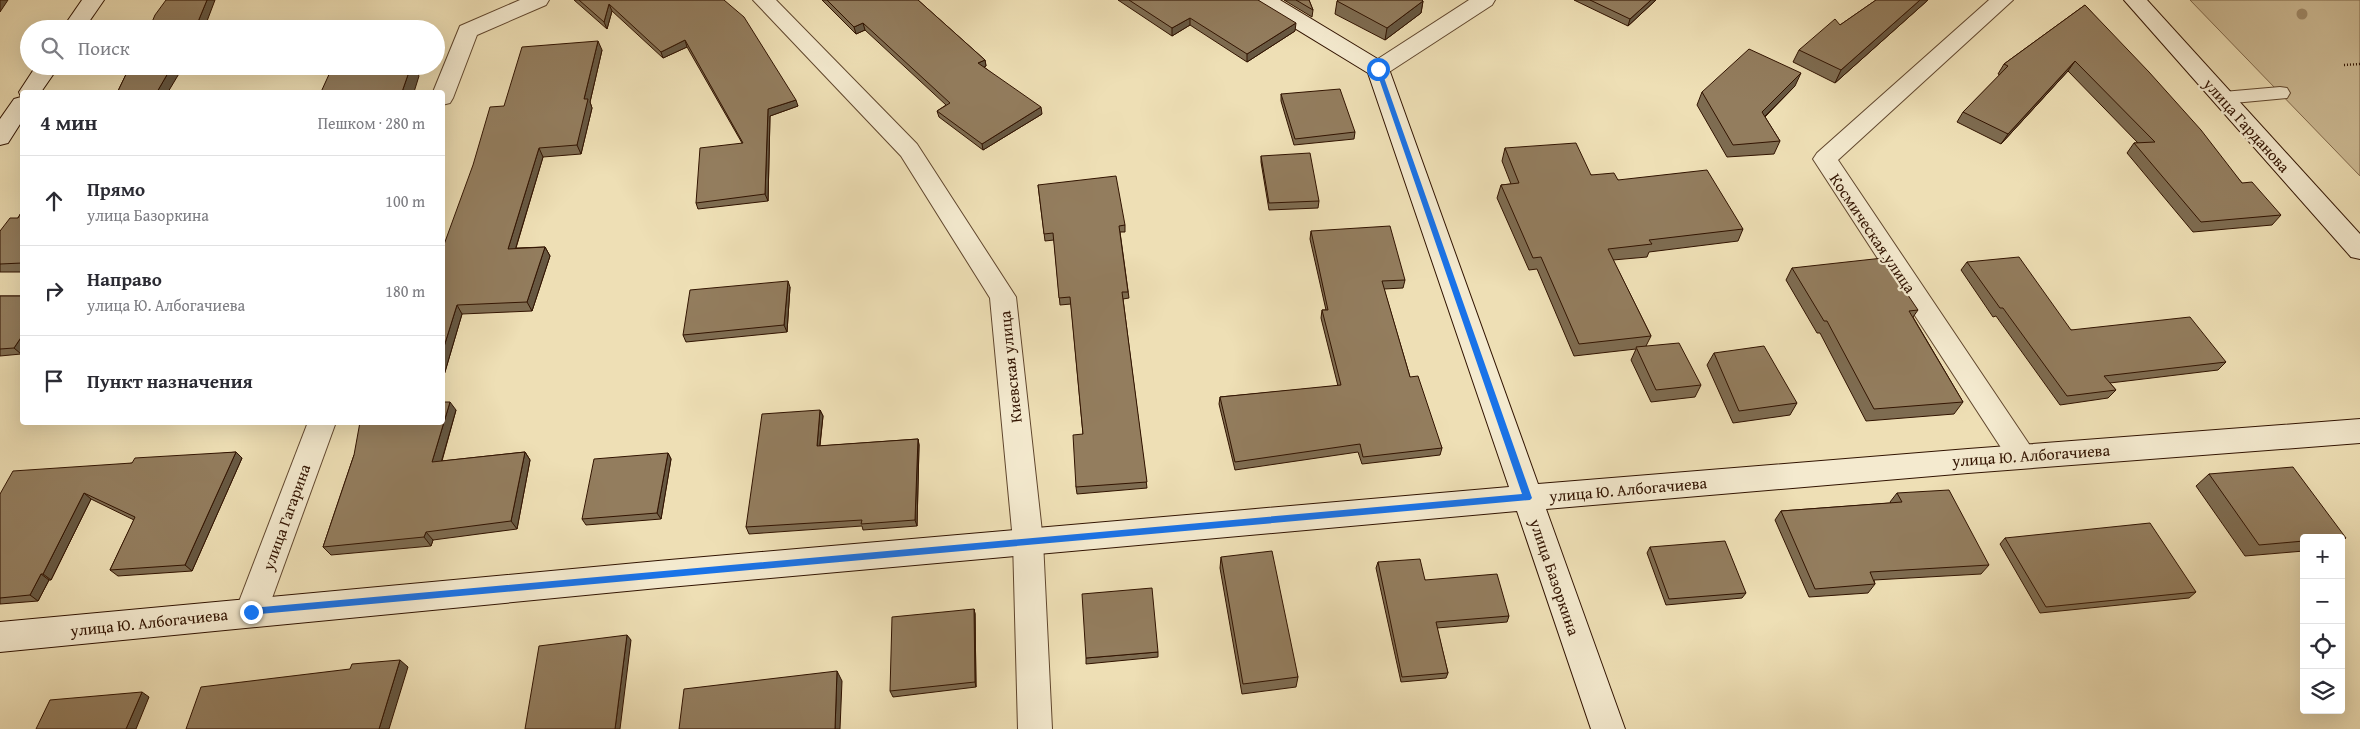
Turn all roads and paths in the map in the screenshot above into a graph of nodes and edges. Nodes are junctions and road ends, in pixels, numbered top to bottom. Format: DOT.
graph roads {
  1 [pos="93,0"];
  2 [pos="538,0"];
  3 [pos="764,0"];
  4 [pos="1264,0"];
  5 [pos="1484,0"];
  6 [pos="2002,0"];
  7 [pos="2135,0"];
  8 [pos="80,20"];
  9 [pos="2360,64"];
  10 [pos="2344,65"];
  11 [pos="1378,69"];
  12 [pos="42,75"];
  13 [pos="31,90"];
  14 [pos="445,90"];
  15 [pos="2280,94"];
  16 [pos="2223,98"];
  17 [pos="20,107"];
  18 [pos="0,137"];
  19 [pos="2360,250"];
  20 [pos="321,425"];
  21 [pos="2360,431"];
  22 [pos="2021,455"];
  23 [pos="1527,498"];
  24 [pos="1028,541"];
  25 [pos="251,612"];
  26 [pos="0,637"];
  27 [pos="1035,729"];
  28 [pos="1608,729"];
  1 -- 8 [label="street"];
  2 -- 14 [label="street"];
  3 -- 24 [label="street, Киевская улица"];
  4 -- 11 [label="street"];
  5 -- 11 [label="street"];
  6 -- 22 [label="street, Космическая улица"];
  7 -- 16 [label="street, улица Гарданова"];
  9 -- 10 [label="path"];
  11 -- 23 [label="street, улица Базоркина"];
  12 -- 13 [label="street"];
  15 -- 16 [label="lane"];
  16 -- 19 [label="street, улица Гарданова"];
  17 -- 18 [label="street"];
  20 -- 25 [label="street, улица Гагарина"];
  21 -- 22 [label="street, улица Ю. Албогачиева"];
  22 -- 23 [label="street, улица Ю. Албогачиева"];
  23 -- 24 [label="street, улица Ю. Албогачиева"];
  23 -- 28 [label="street, улица Базоркина"];
  24 -- 25 [label="street, улица Ю. Албогачиева"];
  24 -- 27 [label="street, Киевская улица"];
  25 -- 26 [label="street, улица Ю. Албогачиева"];
}
